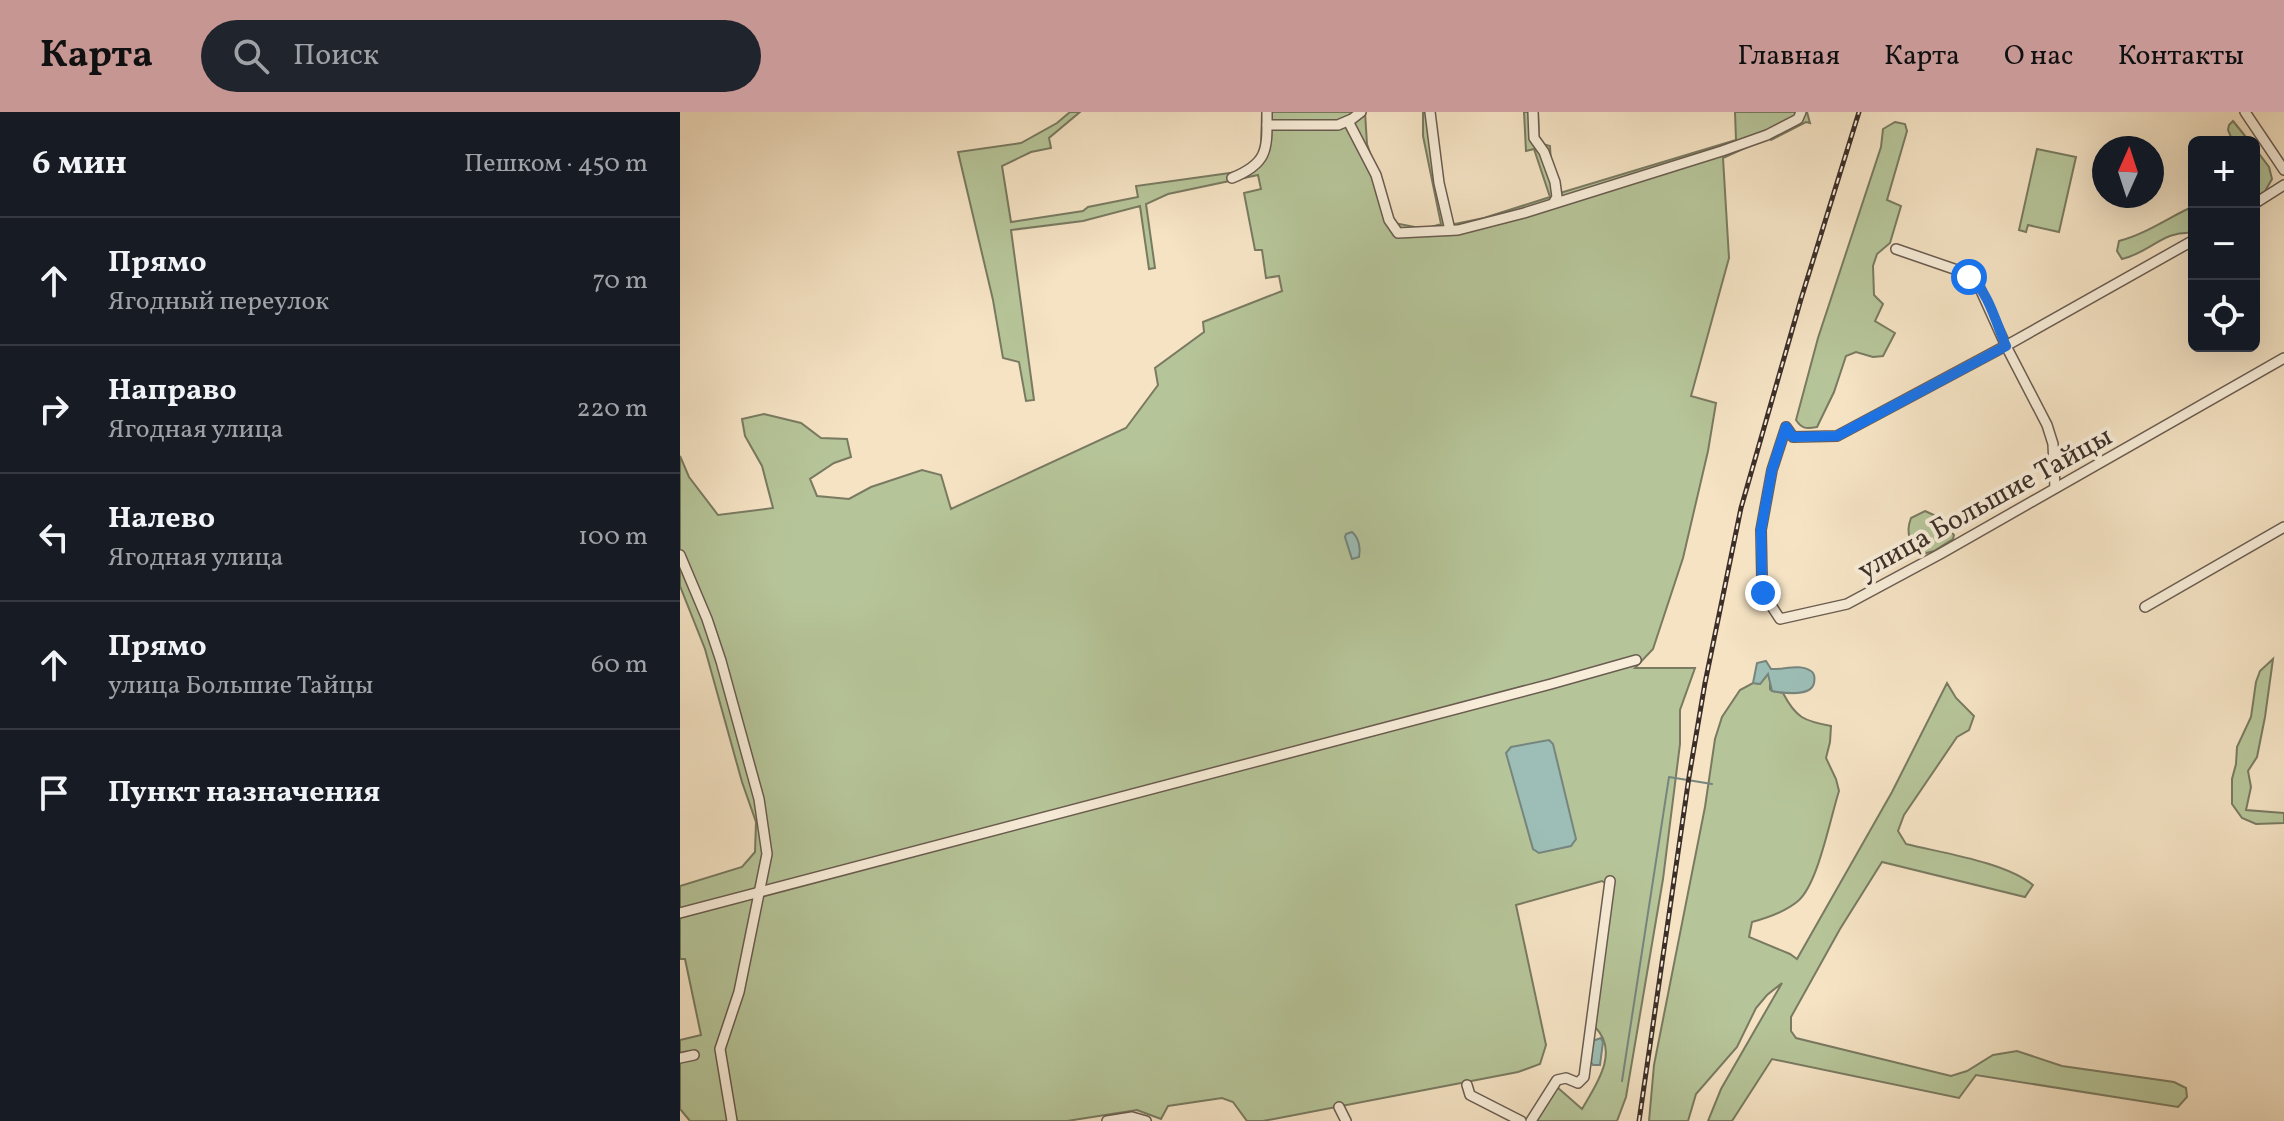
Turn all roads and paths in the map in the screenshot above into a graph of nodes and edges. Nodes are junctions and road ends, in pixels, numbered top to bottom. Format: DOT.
graph roads {
  1 [pos="1267,112"];
  2 [pos="1361,112"];
  3 [pos="1430,112"];
  4 [pos="1533,112"];
  5 [pos="1801,112"];
  6 [pos="2245,112"];
  7 [pos="1348,121"];
  8 [pos="1267,125"];
  9 [pos="2284,170"];
  10 [pos="1232,178"];
  11 [pos="2283,190"];
  12 [pos="2260,201"];
  13 [pos="1554,202"];
  14 [pos="1450,230"];
  15 [pos="2188,243"];
  16 [pos="1896,249"];
  17 [pos="2006,346"];
  18 [pos="2284,358"];
  19 [pos="2055,488"];
  20 [pos="2284,527"];
  21 [pos="680,555"];
  22 [pos="2145,607"];
  23 [pos="1636,660"];
  24 [pos="1610,881"];
  25 [pos="760,891"];
  26 [pos="680,913"];
  27 [pos="694,1055"];
  28 [pos="680,1058"];
  29 [pos="1467,1085"];
  30 [pos="1339,1107"];
  31 [pos="1144,1120"];
  32 [pos="732,1121"];
  33 [pos="1107,1121"];
  34 [pos="1346,1121"];
  35 [pos="1521,1121"];
  36 [pos="1531,1121"];
  1 -- 8 [label="street"];
  2 -- 7 [label="street"];
  3 -- 14 [label="street"];
  4 -- 13 [label="street"];
  5 -- 13 [label="street"];
  6 -- 9 [label="street"];
  7 -- 8 [label="street"];
  7 -- 14 [label="street"];
  8 -- 10 [label="street"];
  11 -- 12 [label="street"];
  13 -- 14 [label="street"];
  15 -- 17 [label="street"];
  16 -- 17 [label="street"];
  17 -- 19 [label="street"];
  17 -- 19 [label="street, улица Большие Тайцы"];
  18 -- 19 [label="street, улица Большие Тайцы"];
  20 -- 22 [label="street"];
  21 -- 25 [label="street"];
  23 -- 25 [label="street"];
  24 -- 36 [label="street"];
  25 -- 26 [label="street"];
  25 -- 32 [label="street"];
  27 -- 28 [label="street"];
  29 -- 35 [label="street"];
  30 -- 34 [label="street"];
  31 -- 33 [label="street"];
}
